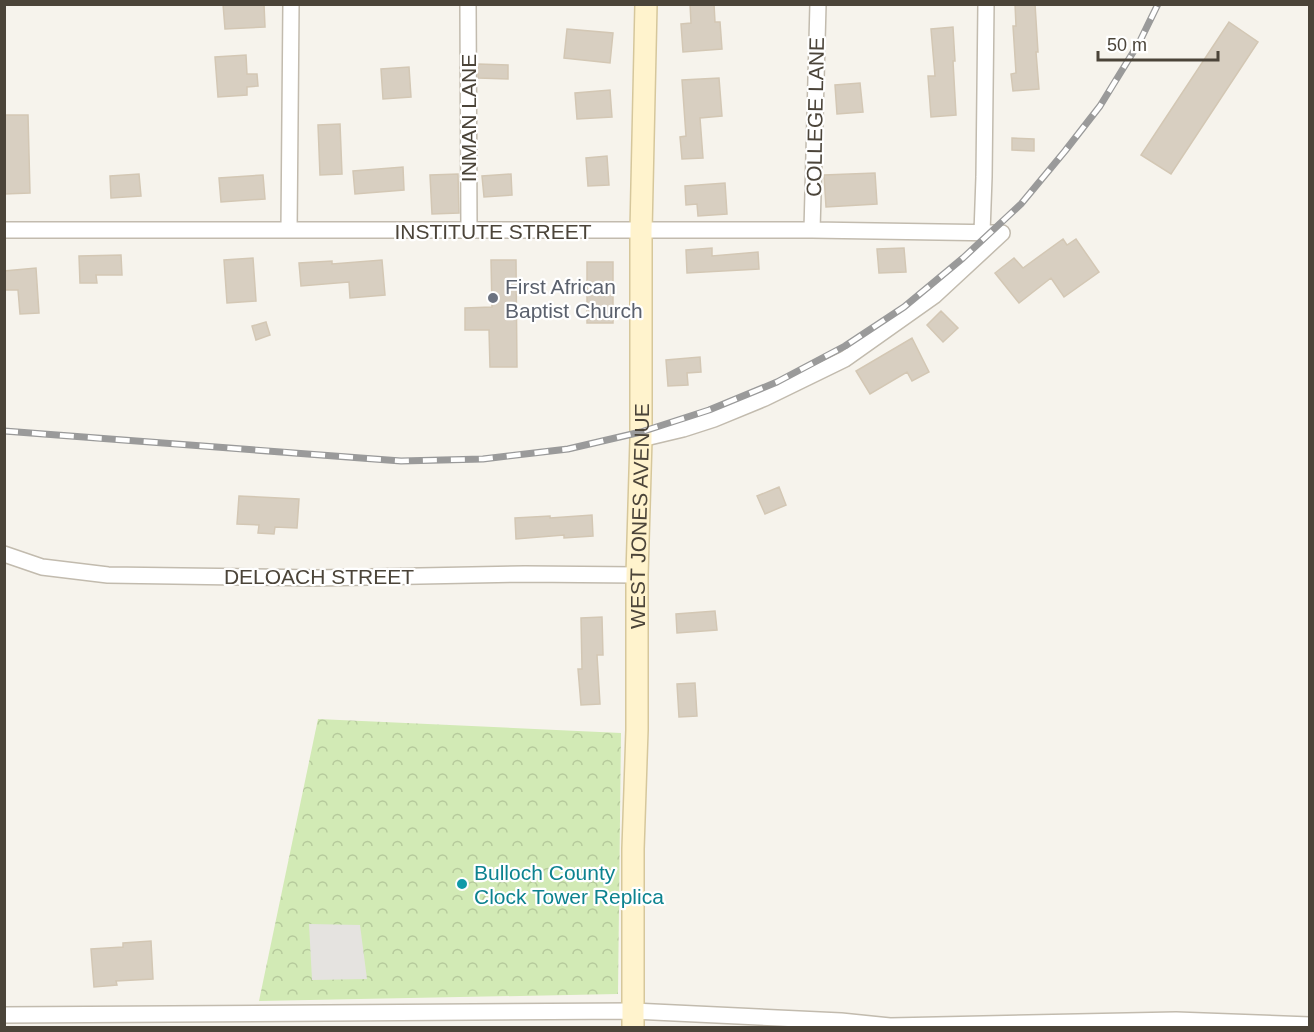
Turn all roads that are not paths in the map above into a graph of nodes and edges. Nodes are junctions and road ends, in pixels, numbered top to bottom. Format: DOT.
graph roads {
  1 [pos="291,4"];
  2 [pos="468,4"];
  3 [pos="646,4"];
  4 [pos="818,4"];
  5 [pos="986,4"];
  6 [pos="4,230"];
  7 [pos="289,230"];
  8 [pos="812,230"];
  9 [pos="469,231"];
  10 [pos="642,231"];
  11 [pos="982,233"];
  12 [pos="641,439"];
  13 [pos="4,554"];
  14 [pos="637,575"];
  15 [pos="4,1015"];
  16 [pos="633,1019"];
  17 [pos="1310,1025"];
  18 [pos="890,1027"];
  1 -- 7 [label="street"];
  2 -- 9 [label="street, INMAN LANE"];
  3 -- 10 [label="street, WEST JONES AVENUE"];
  4 -- 8 [label="street, COLLEGE LANE"];
  5 -- 11 [label="street"];
  6 -- 7 [label="street, INSTITUTE STREET"];
  7 -- 9 [label="street, INSTITUTE STREET"];
  8 -- 10 [label="street, INSTITUTE STREET"];
  8 -- 11 [label="street, INSTITUTE STREET"];
  9 -- 10 [label="street, INSTITUTE STREET"];
  10 -- 12 [label="street, WEST JONES AVENUE"];
  11 -- 12 [label="street, INSTITUTE STREET"];
  12 -- 14 [label="street, WEST JONES AVENUE"];
  13 -- 14 [label="street, DELOACH STREET"];
  14 -- 16 [label="street, WEST JONES AVENUE"];
  15 -- 16 [label="street"];
  16 -- 18 [label="street"];
  17 -- 18 [label="street"];
}
